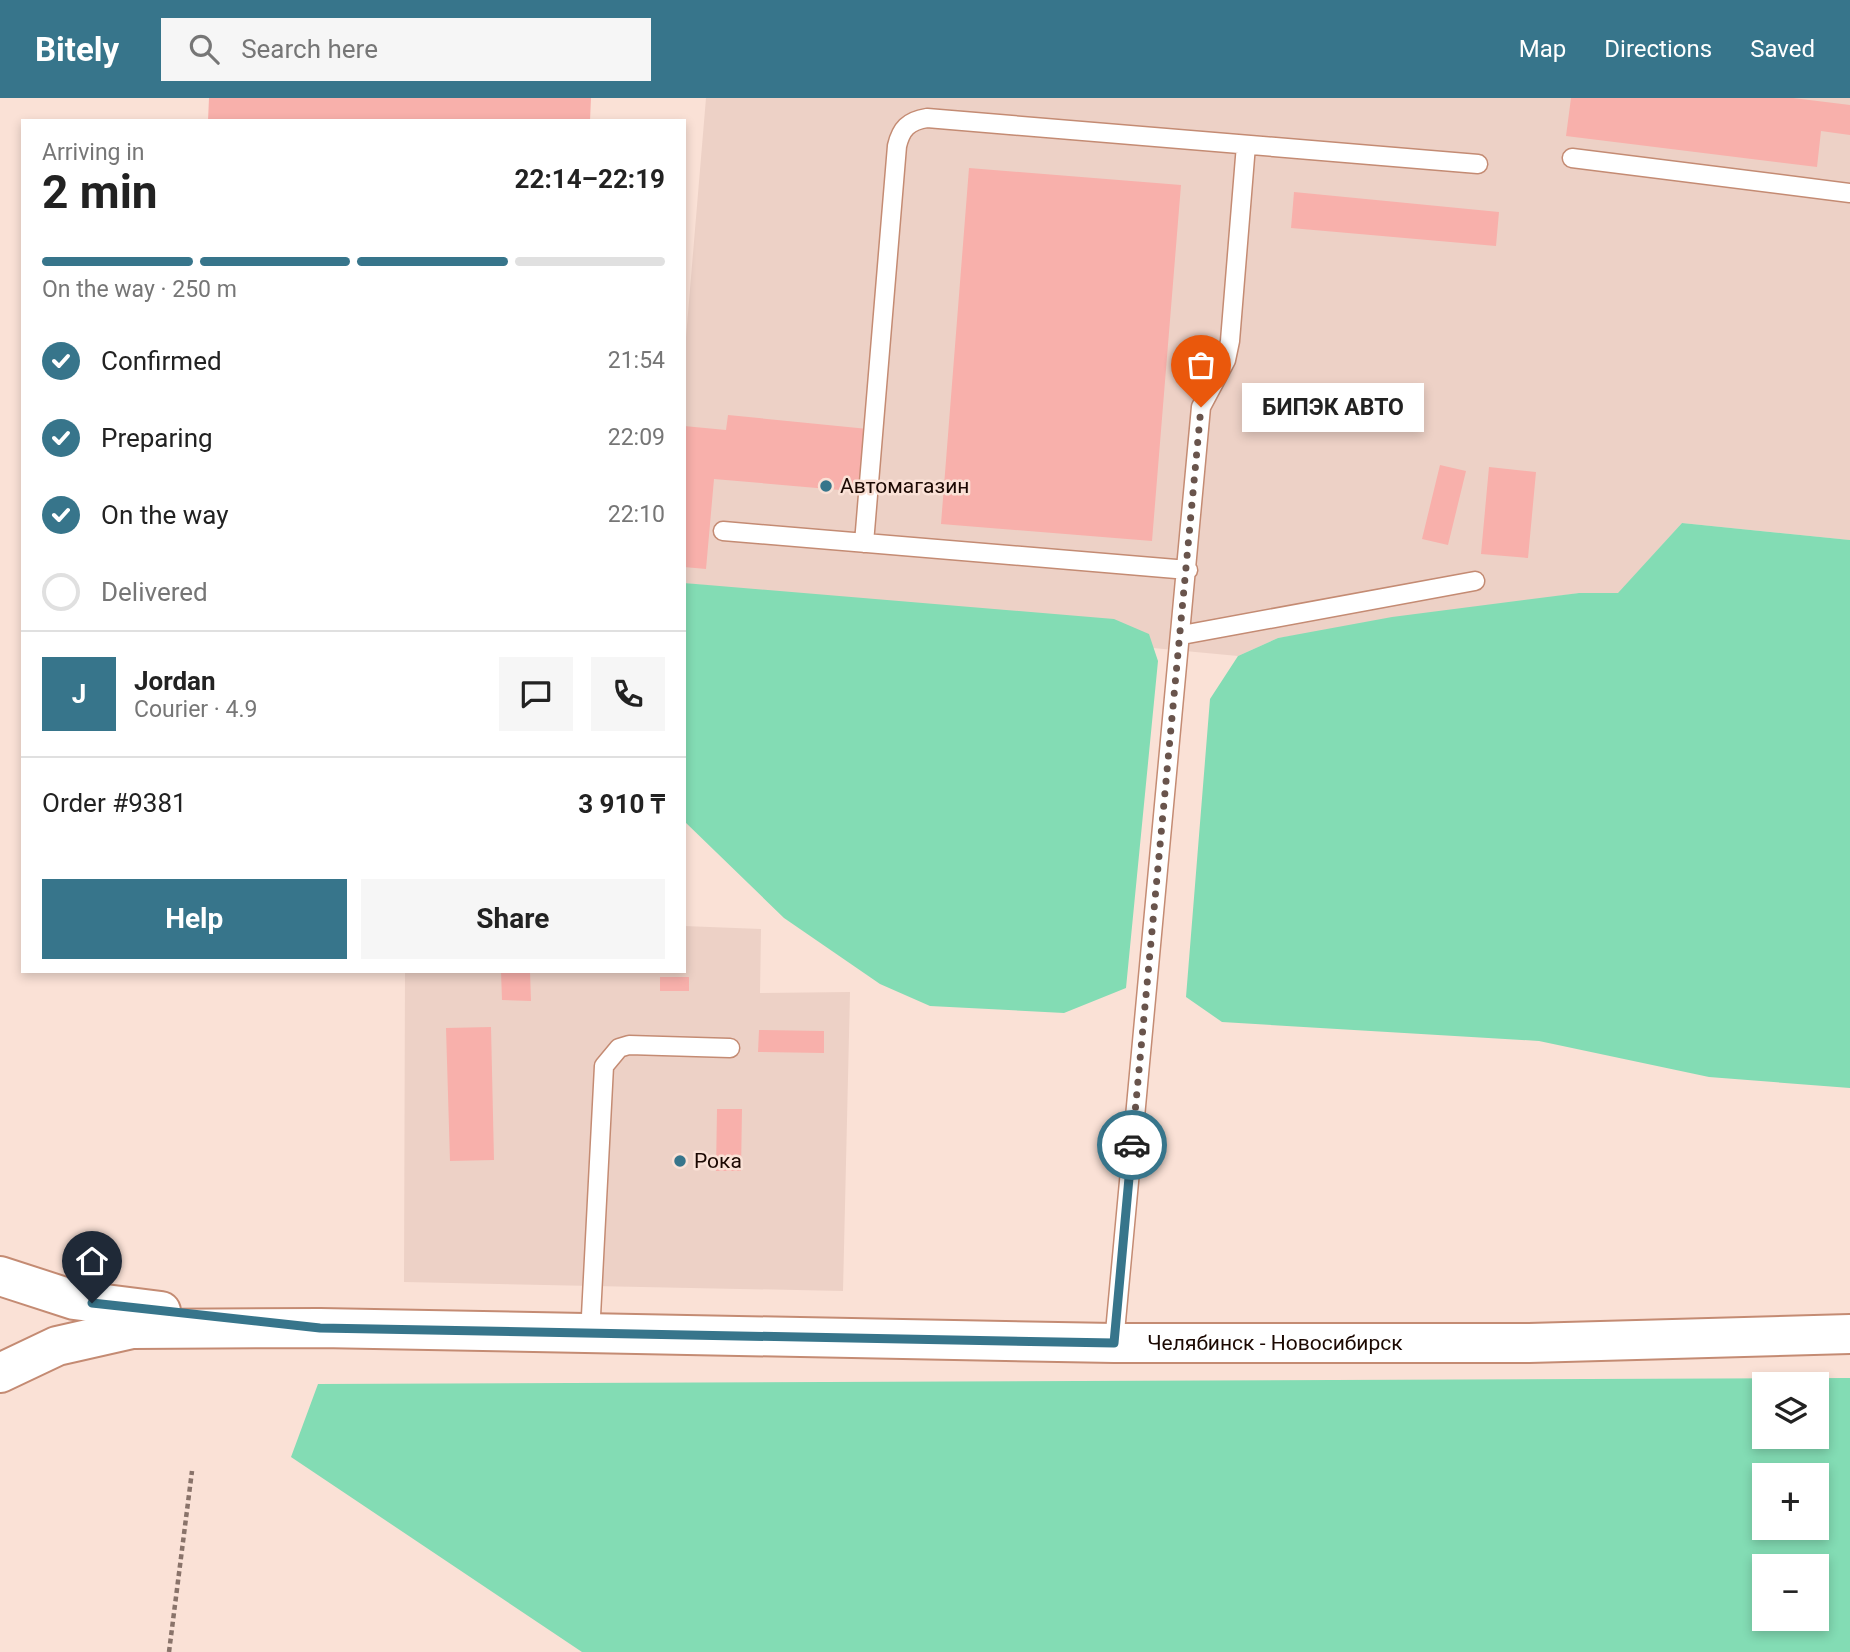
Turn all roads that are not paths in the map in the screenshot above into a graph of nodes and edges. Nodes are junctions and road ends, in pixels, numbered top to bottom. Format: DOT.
graph roads {
  1 [pos="1246,145"];
  2 [pos="1572,159"];
  3 [pos="1478,164"];
  4 [pos="1850,193"];
  5 [pos="723,531"];
  6 [pos="864,543"];
  7 [pos="1188,570"];
  8 [pos="1475,581"];
  9 [pos="1182,635"];
  10 [pos="730,1048"];
  11 [pos="0,1276"];
  12 [pos="320,1328"];
  13 [pos="590,1335"];
  14 [pos="1850,1335"];
  15 [pos="1114,1343"];
  16 [pos="0,1373"];
  1 -- 3 [label="lane"];
  1 -- 6 [label="lane"];
  1 -- 7 [label="lane"];
  2 -- 4 [label="lane"];
  5 -- 6 [label="lane"];
  6 -- 7 [label="lane"];
  7 -- 9 [label="lane"];
  8 -- 9 [label="lane"];
  9 -- 15 [label="lane"];
  10 -- 13 [label="lane"];
  11 -- 12 [label="highway, Челябинск - Новосибирск"];
  12 -- 13 [label="highway, Челябинск - Новосибирск"];
  12 -- 16 [label="highway, Челябинск - Новосибирск"];
  13 -- 15 [label="highway, Челябинск - Новосибирск"];
  14 -- 15 [label="highway, Челябинск - Новосибирск"];
}
